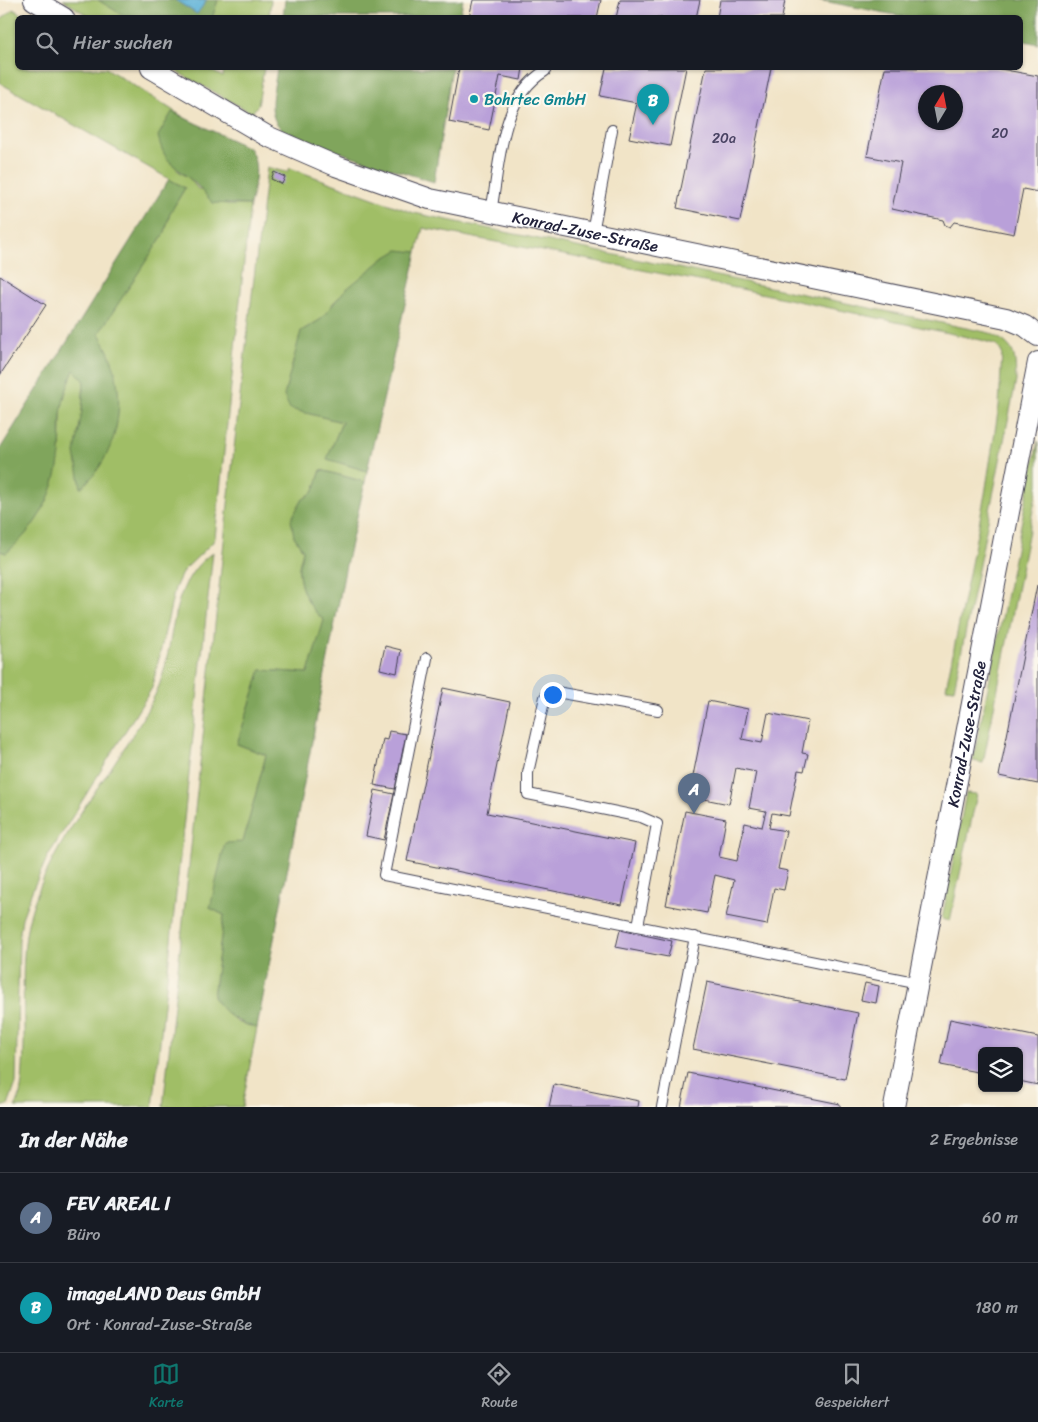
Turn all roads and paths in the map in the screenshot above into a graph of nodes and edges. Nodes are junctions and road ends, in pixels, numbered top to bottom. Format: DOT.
graph roads {
  1 [pos="34,0"];
  2 [pos="59,15"];
  3 [pos="154,70"];
  4 [pos="545,71"];
  5 [pos="612,130"];
  6 [pos="491,212"];
  7 [pos="593,233"];
  8 [pos="1038,336"];
  9 [pos="1038,362"];
  10 [pos="427,658"];
  11 [pos="658,710"];
  12 [pos="638,926"];
  13 [pos="695,937"];
  14 [pos="919,983"];
  15 [pos="662,1107"];
  16 [pos="894,1107"];
  1 -- 2 [label="street"];
  3 -- 6 [label="street, Konrad-Zuse-Straße"];
  4 -- 6 [label="lane"];
  5 -- 7 [label="lane"];
  6 -- 7 [label="street, Konrad-Zuse-Straße"];
  7 -- 8 [label="street, Konrad-Zuse-Straße"];
  9 -- 14 [label="street, Konrad-Zuse-Straße"];
  10 -- 12 [label="lane"];
  11 -- 12 [label="lane"];
  12 -- 13 [label="lane"];
  13 -- 14 [label="lane"];
  13 -- 15 [label="lane"];
  14 -- 16 [label="street, Konrad-Zuse-Straße"];
}
